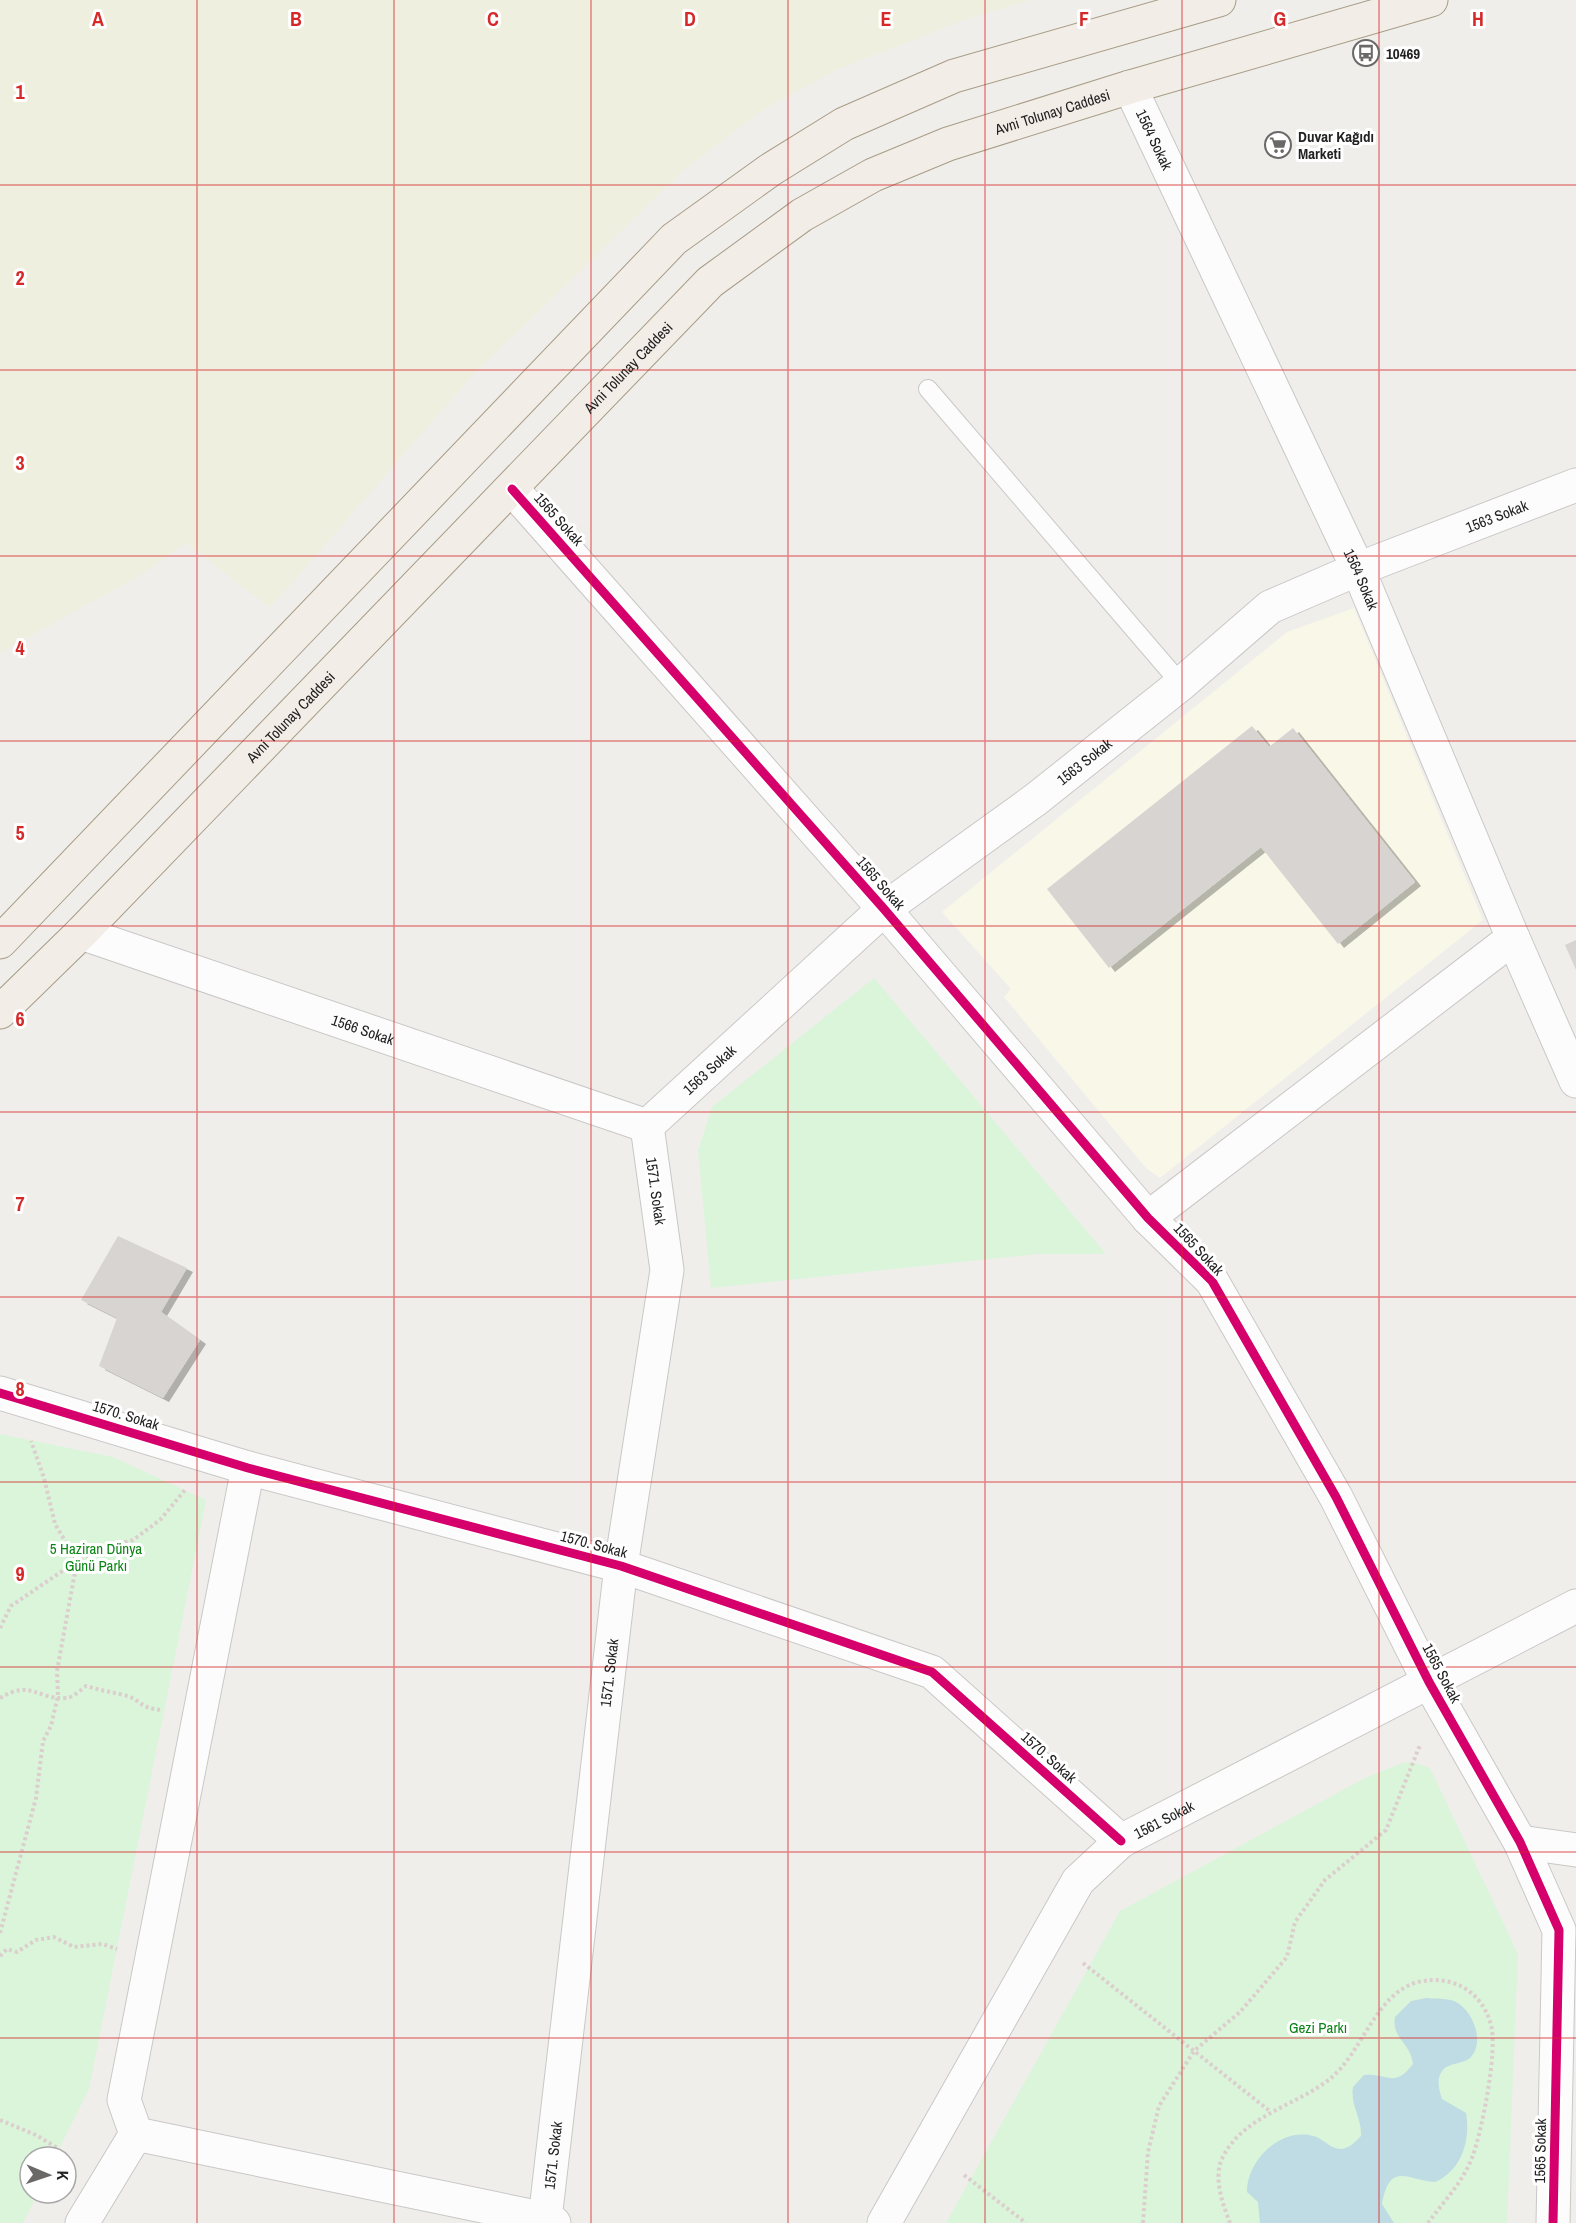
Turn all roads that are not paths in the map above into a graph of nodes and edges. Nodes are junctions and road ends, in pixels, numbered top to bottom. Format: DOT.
graph roads {
  1 [pos="1220,0"];
  2 [pos="1431,0"];
  3 [pos="1130,87"];
  4 [pos="928,388"];
  5 [pos="1576,485"];
  6 [pos="512,489"];
  7 [pos="1358,569"];
  8 [pos="1180,684"];
  9 [pos="884,909"];
  10 [pos="81,933"];
  11 [pos="1513,938"];
  12 [pos="0,942"];
  13 [pos="0,1012"];
  14 [pos="1576,1081"];
  15 [pos="647,1126"];
  16 [pos="1148,1218"];
  17 [pos="0,1392"];
  18 [pos="249,1468"];
  19 [pos="621,1566"];
  20 [pos="1576,1606"];
  21 [pos="1429,1683"];
  22 [pos="1121,1841"];
  23 [pos="1521,1842"];
  24 [pos="1576,1850"];
  25 [pos="136,2134"];
  26 [pos="549,2221"];
  27 [pos="82,2223"];
  28 [pos="884,2223"];
  29 [pos="1553,2223"];
  1 -- 12 [label="main road"];
  2 -- 3 [label="main road, Avni Tolunay Caddesi"];
  3 -- 6 [label="main road, Avni Tolunay Caddesi"];
  3 -- 7 [label="street, 1564 Sokak"];
  4 -- 8 [label="lane"];
  5 -- 7 [label="street, 1563 Sokak"];
  6 -- 9 [label="street, 1565 Sokak"];
  6 -- 10 [label="main road, Avni Tolunay Caddesi"];
  7 -- 8 [label="street, 1563 Sokak"];
  7 -- 11 [label="street, 1564 Sokak"];
  8 -- 9 [label="street, 1563 Sokak"];
  9 -- 15 [label="street, 1563 Sokak"];
  9 -- 16 [label="street, 1565 Sokak"];
  10 -- 13 [label="main road, Avni Tolunay Caddesi"];
  10 -- 15 [label="street, 1566 Sokak"];
  11 -- 14 [label="street, 1564 Sokak"];
  11 -- 16 [label="street"];
  15 -- 19 [label="street, 1571. Sokak"];
  16 -- 21 [label="street, 1565 Sokak"];
  17 -- 18 [label="street, 1570. Sokak"];
  18 -- 19 [label="street, 1570. Sokak"];
  18 -- 25 [label="street"];
  19 -- 22 [label="street, 1570. Sokak"];
  19 -- 26 [label="street, 1571. Sokak"];
  20 -- 21 [label="street, 1561 Sokak"];
  21 -- 22 [label="street, 1561 Sokak"];
  21 -- 23 [label="street, 1565 Sokak"];
  22 -- 28 [label="street, 1561 Sokak"];
  23 -- 24 [label="street"];
  23 -- 29 [label="street, 1565 Sokak"];
  25 -- 26 [label="street"];
  25 -- 27 [label="street"];
}
